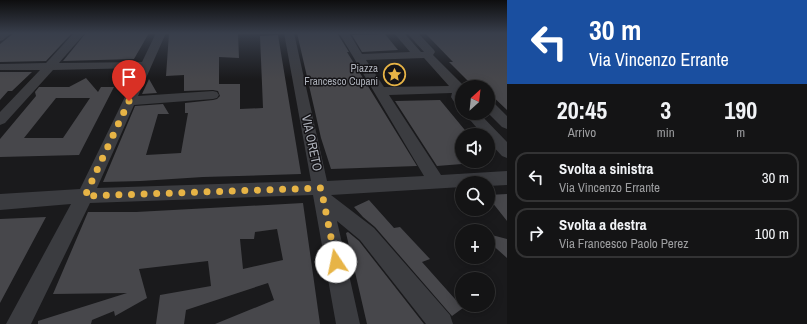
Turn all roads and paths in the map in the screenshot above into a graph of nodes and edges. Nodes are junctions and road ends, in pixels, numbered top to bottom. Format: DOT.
graph roads {
  1 [pos="67,48"];
  2 [pos="154,48"];
  3 [pos="293,48"];
  4 [pos="353,48"];
  5 [pos="415,48"];
  6 [pos="426,48"];
  7 [pos="423,56"];
  8 [pos="359,57"];
  9 [pos="146,65"];
  10 [pos="51,66"];
  11 [pos="0,67"];
  12 [pos="455,85"];
  13 [pos="455,90"];
  14 [pos="380,92"];
  15 [pos="213,95"];
  16 [pos="129,101"];
  17 [pos="495,112"];
  18 [pos="0,120"];
  19 [pos="477,120"];
  20 [pos="507,124"];
  21 [pos="507,152"];
  22 [pos="506,178"];
  23 [pos="437,182"];
  24 [pos="323,194"];
  25 [pos="85,196"];
  26 [pos="0,202"];
  27 [pos="18,324"];
  28 [pos="348,324"];
  29 [pos="441,324"];
  1 -- 10 [label="street"];
  2 -- 9 [label="street"];
  3 -- 24 [label="street, VIA ORETO"];
  4 -- 8 [label="street"];
  5 -- 7 [label="street"];
  6 -- 7 [label="street"];
  7 -- 8 [label="street"];
  7 -- 12 [label="street"];
  8 -- 14 [label="street"];
  9 -- 10 [label="street"];
  9 -- 16 [label="street"];
  10 -- 11 [label="street"];
  10 -- 18 [label="street"];
  13 -- 14 [label="street"];
  14 -- 23 [label="street"];
  15 -- 16 [label="street"];
  16 -- 25 [label="street"];
  17 -- 20 [label="street"];
  19 -- 21 [label="street"];
  22 -- 23 [label="street"];
  23 -- 24 [label="street"];
  24 -- 25 [label="street"];
  24 -- 28 [label="street, VIA ORETO"];
  24 -- 29 [label="street"];
  25 -- 26 [label="street"];
  25 -- 27 [label="street"];
}
